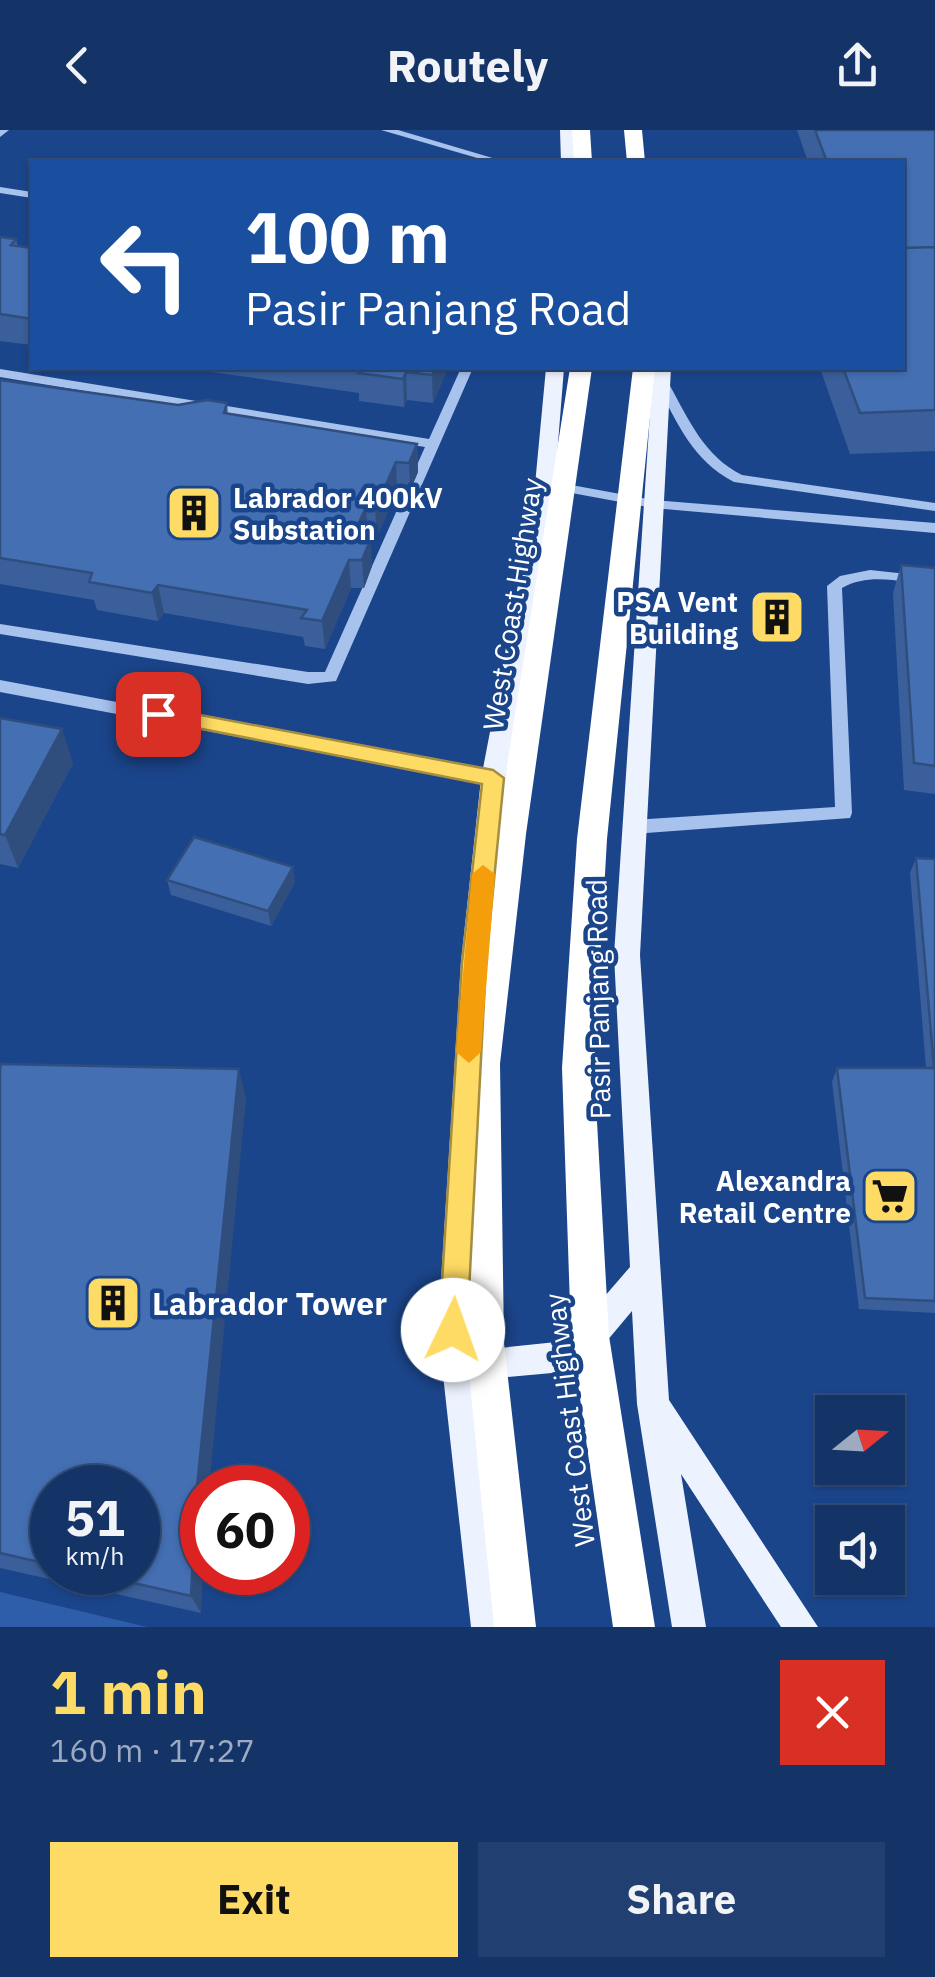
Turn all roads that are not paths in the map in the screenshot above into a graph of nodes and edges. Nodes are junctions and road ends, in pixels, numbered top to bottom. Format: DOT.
graph roads {
  1 [pos="386,130"];
  2 [pos="568,130"];
  3 [pos="581,130"];
  4 [pos="636,130"];
  5 [pos="494,160"];
  6 [pos="569,160"];
  7 [pos="583,160"];
  8 [pos="640,160"];
  9 [pos="0,190"];
  10 [pos="30,195"];
  11 [pos="466,370"];
  12 [pos="555,370"];
  13 [pos="581,370"];
  14 [pos="0,372"];
  15 [pos="656,373"];
  16 [pos="434,444"];
  17 [pos="544,484"];
  18 [pos="653,504"];
  19 [pos="935,507"];
  20 [pos="935,528"];
  21 [pos="935,582"];
  22 [pos="0,629"];
  23 [pos="0,686"];
  24 [pos="493,778"];
  25 [pos="633,827"];
  26 [pos="642,1276"];
  27 [pos="459,1366"];
  28 [pos="653,1404"];
  29 [pos="488,1627"];
  30 [pos="514,1627"];
  31 [pos="634,1627"];
  32 [pos="689,1627"];
  33 [pos="802,1627"];
  1 -- 5 [label="lane"];
  2 -- 6 [label="main road"];
  3 -- 7 [label="highway"];
  4 -- 8 [label="highway"];
  9 -- 10 [label="lane"];
  11 -- 16 [label="lane"];
  12 -- 17 [label="main road"];
  13 -- 30 [label="highway, West Coast Highway"];
  14 -- 16 [label="lane"];
  15 -- 18 [label="main road, Pasir Panjang Road"];
  15 -- 19 [label="lane"];
  15 -- 31 [label="highway, West Coast Highway"];
  16 -- 22 [label="lane"];
  17 -- 18 [label="lane"];
  17 -- 24 [label="main road"];
  18 -- 20 [label="lane"];
  18 -- 25 [label="main road, Pasir Panjang Road"];
  21 -- 25 [label="lane"];
  23 -- 24 [label="lane"];
  24 -- 27 [label="main road"];
  25 -- 26 [label="main road, Pasir Panjang Road"];
  26 -- 27 [label="main road"];
  26 -- 28 [label="main road, Pasir Panjang Road"];
  27 -- 29 [label="main road"];
  28 -- 32 [label="main road, Pasir Panjang Road"];
  28 -- 33 [label="main road"];
}
